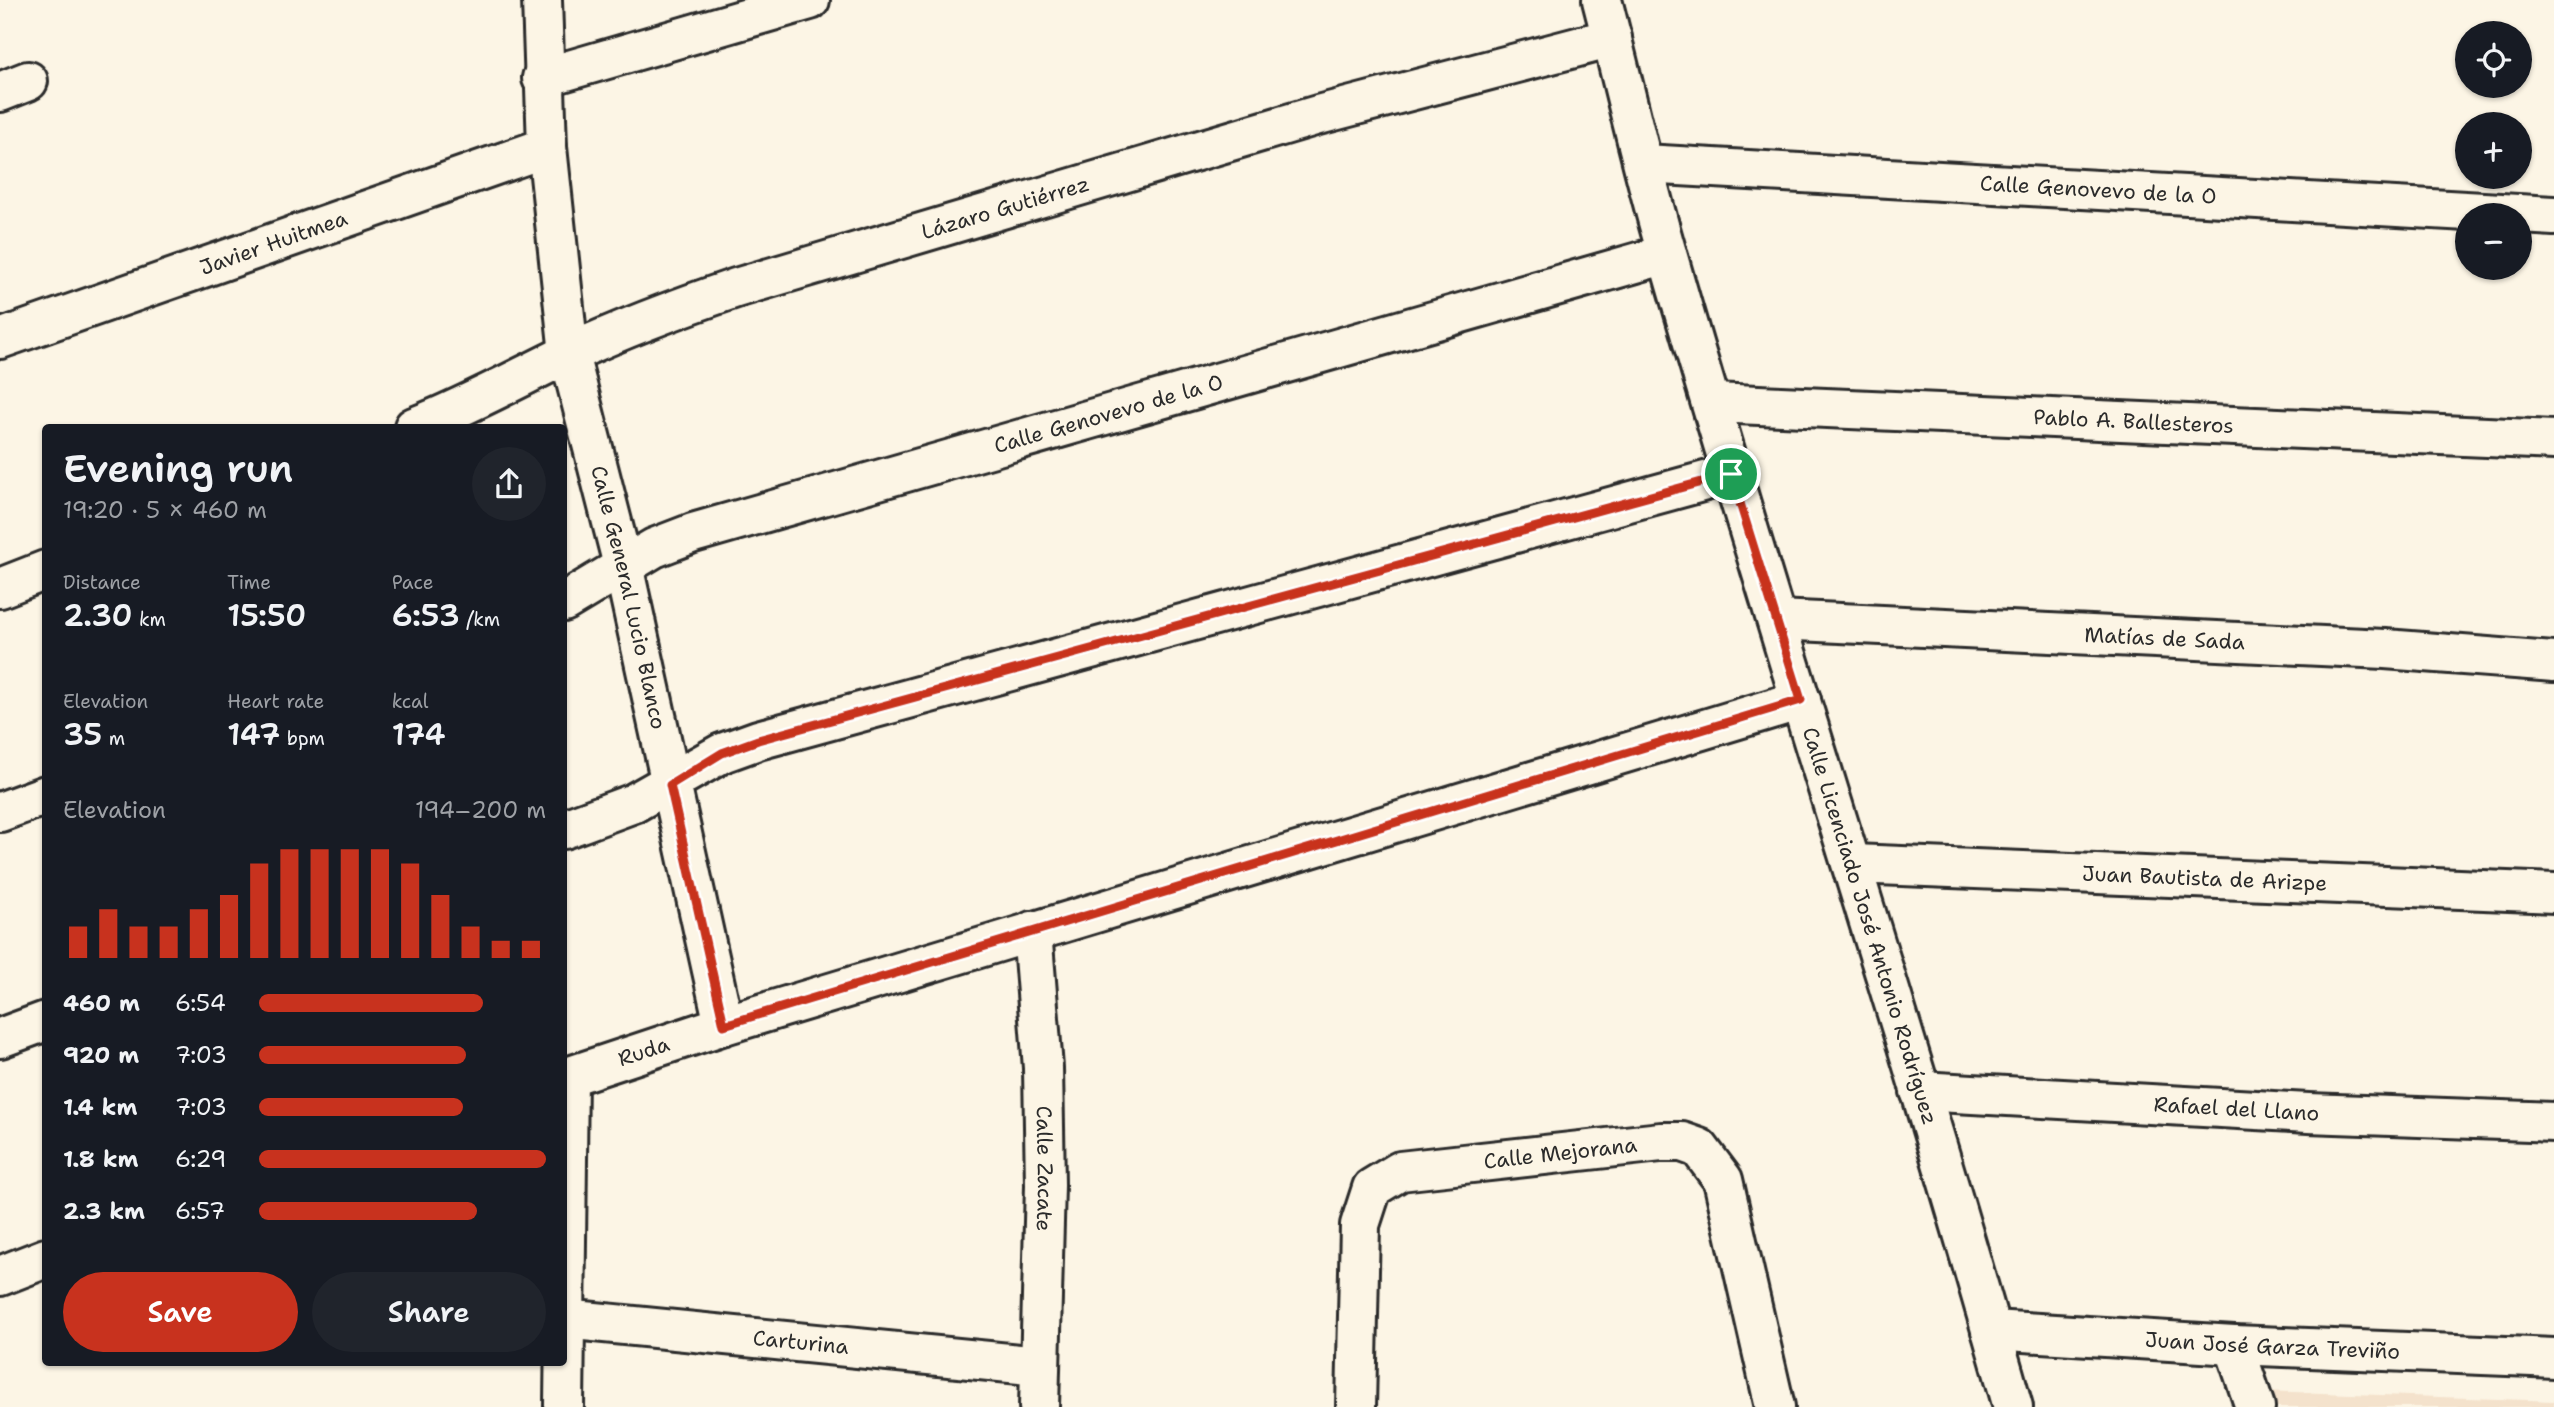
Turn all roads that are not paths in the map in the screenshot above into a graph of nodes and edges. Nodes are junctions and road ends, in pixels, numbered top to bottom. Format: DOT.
graph roads {
  1 [pos="542,0"];
  2 [pos="810,0"];
  3 [pos="1602,0"];
  4 [pos="1612,38"];
  5 [pos="542,78"];
  6 [pos="547,147"];
  7 [pos="1644,164"];
  8 [pos="2554,216"];
  9 [pos="1667,254"];
  10 [pos="0,339"];
  11 [pos="569,354"];
  12 [pos="1712,403"];
  13 [pos="421,424"];
  14 [pos="2554,440"];
  15 [pos="1731,474"];
  16 [pos="623,565"];
  17 [pos="42,571"];
  18 [pos="0,587"];
  19 [pos="567,600"];
  20 [pos="1777,620"];
  21 [pos="2554,662"];
  22 [pos="1801,700"];
  23 [pos="670,785"];
  24 [pos="42,796"];
  25 [pos="0,812"];
  26 [pos="567,828"];
  27 [pos="1853,864"];
  28 [pos="2554,892"];
  29 [pos="1032,932"];
  30 [pos="42,1022"];
  31 [pos="724,1025"];
  32 [pos="0,1038"];
  33 [pos="567,1077"];
  34 [pos="1920,1091"];
  35 [pos="2554,1122"];
  36 [pos="567,1319"];
  37 [pos="1991,1330"];
  38 [pos="2234,1345"];
  39 [pos="2554,1358"];
  40 [pos="564,1366"];
  41 [pos="1039,1366"];
  42 [pos="564,1407"];
  43 [pos="1039,1407"];
  44 [pos="1356,1407"];
  45 [pos="1775,1407"];
  46 [pos="2013,1407"];
  47 [pos="2255,1407"];
  1 -- 5 [label="street, Calle General Lucio Blanco"];
  2 -- 5 [label="street"];
  3 -- 4 [label="street, Calle Licenciado José Antonio Rodríguez"];
  4 -- 7 [label="street, Calle Licenciado José Antonio Rodríguez"];
  4 -- 11 [label="street, Lázaro Gutiérrez"];
  5 -- 6 [label="street, Calle General Lucio Blanco"];
  6 -- 10 [label="street, Javier Huitmea"];
  6 -- 11 [label="street, Calle General Lucio Blanco"];
  7 -- 8 [label="street, Calle Genovevo de la O"];
  7 -- 9 [label="street, Calle Licenciado José Antonio Rodríguez"];
  9 -- 12 [label="street, Calle Licenciado José Antonio Rodríguez"];
  9 -- 16 [label="street, Calle Genovevo de la O"];
  11 -- 13 [label="street, Lázaro Gutiérrez"];
  11 -- 16 [label="street, Calle General Lucio Blanco"];
  12 -- 14 [label="street, Pablo A. Ballesteros"];
  12 -- 15 [label="street, Calle Licenciado José Antonio Rodríguez"];
  15 -- 20 [label="street, Calle Licenciado José Antonio Rodríguez"];
  15 -- 23 [label="street"];
  16 -- 19 [label="street, Calle Genovevo de la O"];
  16 -- 23 [label="street, Calle General Lucio Blanco"];
  17 -- 18 [label="street"];
  20 -- 21 [label="street, Matías de Sada"];
  20 -- 22 [label="street, Calle Licenciado José Antonio Rodríguez"];
  22 -- 27 [label="street, Calle Licenciado José Antonio Rodríguez"];
  22 -- 29 [label="street, Ruda"];
  23 -- 26 [label="street"];
  23 -- 31 [label="street, Calle General Lucio Blanco"];
  24 -- 25 [label="street"];
  27 -- 28 [label="street, Juan Bautista de Arizpe"];
  27 -- 34 [label="street, Calle Licenciado José Antonio Rodríguez"];
  29 -- 31 [label="street, Ruda"];
  29 -- 41 [label="street, Calle Zacate"];
  30 -- 32 [label="street"];
  31 -- 33 [label="street, Ruda"];
  34 -- 35 [label="street, Rafael del Llano"];
  34 -- 37 [label="street, Calle Licenciado José Antonio Rodríguez"];
  36 -- 41 [label="street, Carturina"];
  37 -- 38 [label="street, Juan José Garza Treviño"];
  37 -- 46 [label="street, Calle Licenciado José Antonio Rodríguez"];
  38 -- 39 [label="street, Juan José Garza Treviño"];
  38 -- 47 [label="street"];
  40 -- 42 [label="street"];
  41 -- 43 [label="street, Calle Zacate"];
  44 -- 45 [label="street, Calle Mejorana"];
}
